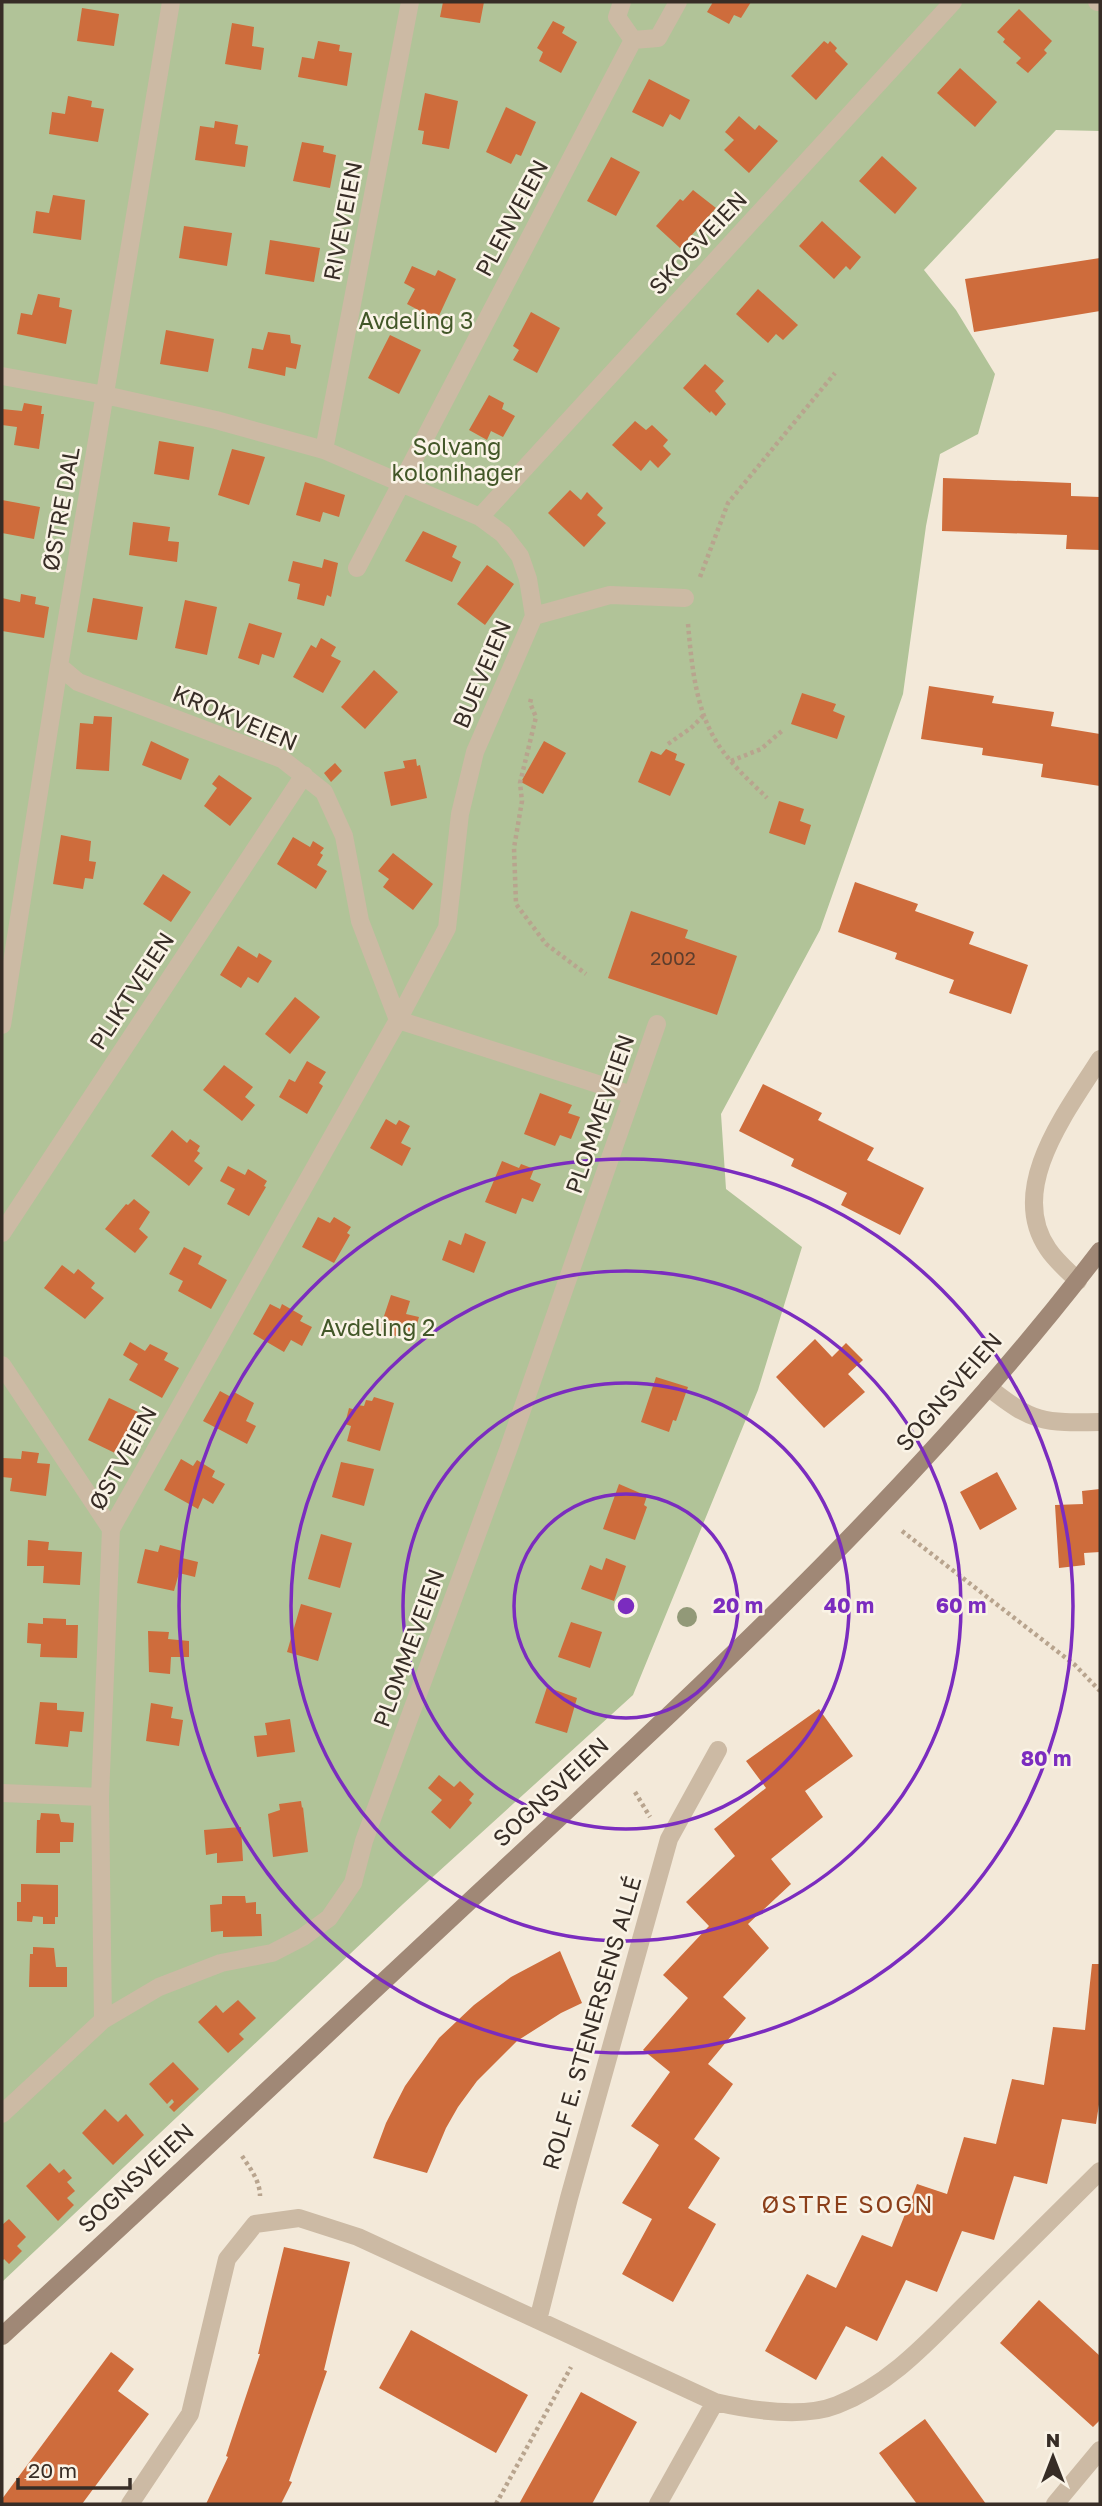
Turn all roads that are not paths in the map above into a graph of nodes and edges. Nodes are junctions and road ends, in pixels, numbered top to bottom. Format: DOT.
graph roads {
  1 [pos="171,2"];
  2 [pos="410,2"];
  3 [pos="622,2"];
  4 [pos="678,2"];
  5 [pos="953,2"];
  6 [pos="633,40"];
  7 [pos="2,376"];
  8 [pos="106,395"];
  9 [pos="324,450"];
  10 [pos="402,483"];
  11 [pos="480,517"];
  12 [pos="357,568"];
  13 [pos="685,598"];
  14 [pos="534,616"];
  15 [pos="59,666"];
  16 [pos="304,775"];
  17 [pos="398,1020"];
  18 [pos="657,1024"];
  19 [pos="2,1025"];
  20 [pos="1100,1059"];
  21 [pos="632,1095"];
  22 [pos="2,1233"];
  23 [pos="1100,1251"];
  24 [pos="1078,1281"];
  25 [pos="2,1365"];
  26 [pos="988,1387"];
  27 [pos="1100,1422"];
  28 [pos="111,1529"];
  29 [pos="718,1750"];
  30 [pos="2,1793"];
  31 [pos="100,1797"];
  32 [pos="103,2020"];
  33 [pos="2,2114"];
  34 [pos="1100,2171"];
  35 [pos="538,2320"];
  36 [pos="2,2336"];
  37 [pos="715,2402"];
  38 [pos="1100,2450"];
  39 [pos="130,2504"];
  40 [pos="658,2504"];
  41 [pos="1055,2504"];
  1 -- 8 [label="street, ØSTRE DAL"];
  2 -- 9 [label="street, RIVEVEIEN"];
  3 -- 6 [label="street"];
  4 -- 6 [label="street"];
  5 -- 11 [label="street, SKOGVEIEN"];
  6 -- 10 [label="street, PLENVEIEN"];
  7 -- 8 [label="street, BUEVEIEN"];
  8 -- 9 [label="street, BUEVEIEN"];
  8 -- 15 [label="street, ØSTRE DAL"];
  9 -- 10 [label="street, BUEVEIEN"];
  10 -- 11 [label="street, BUEVEIEN"];
  10 -- 12 [label="street, PLENVEIEN"];
  11 -- 14 [label="street, BUEVEIEN"];
  13 -- 14 [label="street"];
  14 -- 17 [label="street, BUEVEIEN"];
  15 -- 16 [label="street, KROKVEIEN"];
  15 -- 19 [label="street, ØSTRE DAL"];
  16 -- 17 [label="street, KROKVEIEN"];
  16 -- 22 [label="street, PLIKTVEIEN"];
  17 -- 21 [label="street"];
  17 -- 28 [label="street, ØSTVEIEN"];
  18 -- 21 [label="street, PLOMMEVEIEN"];
  20 -- 24 [label="street"];
  21 -- 32 [label="street, PLOMMEVEIEN"];
  23 -- 24 [label="main road, SOGNSVEIEN"];
  24 -- 26 [label="main road, SOGNSVEIEN"];
  25 -- 28 [label="street"];
  26 -- 27 [label="street"];
  26 -- 36 [label="main road, SOGNSVEIEN"];
  28 -- 31 [label="street, ØSTVEIEN"];
  29 -- 35 [label="street, ROLF E. STENERSENS ALLÉ"];
  30 -- 31 [label="street"];
  31 -- 32 [label="street, ØSTVEIEN"];
  32 -- 33 [label="street, PLOMMEVEIEN"];
  34 -- 37 [label="street"];
  35 -- 37 [label="street"];
  35 -- 39 [label="street"];
  37 -- 40 [label="street"];
  38 -- 41 [label="street"];
}
